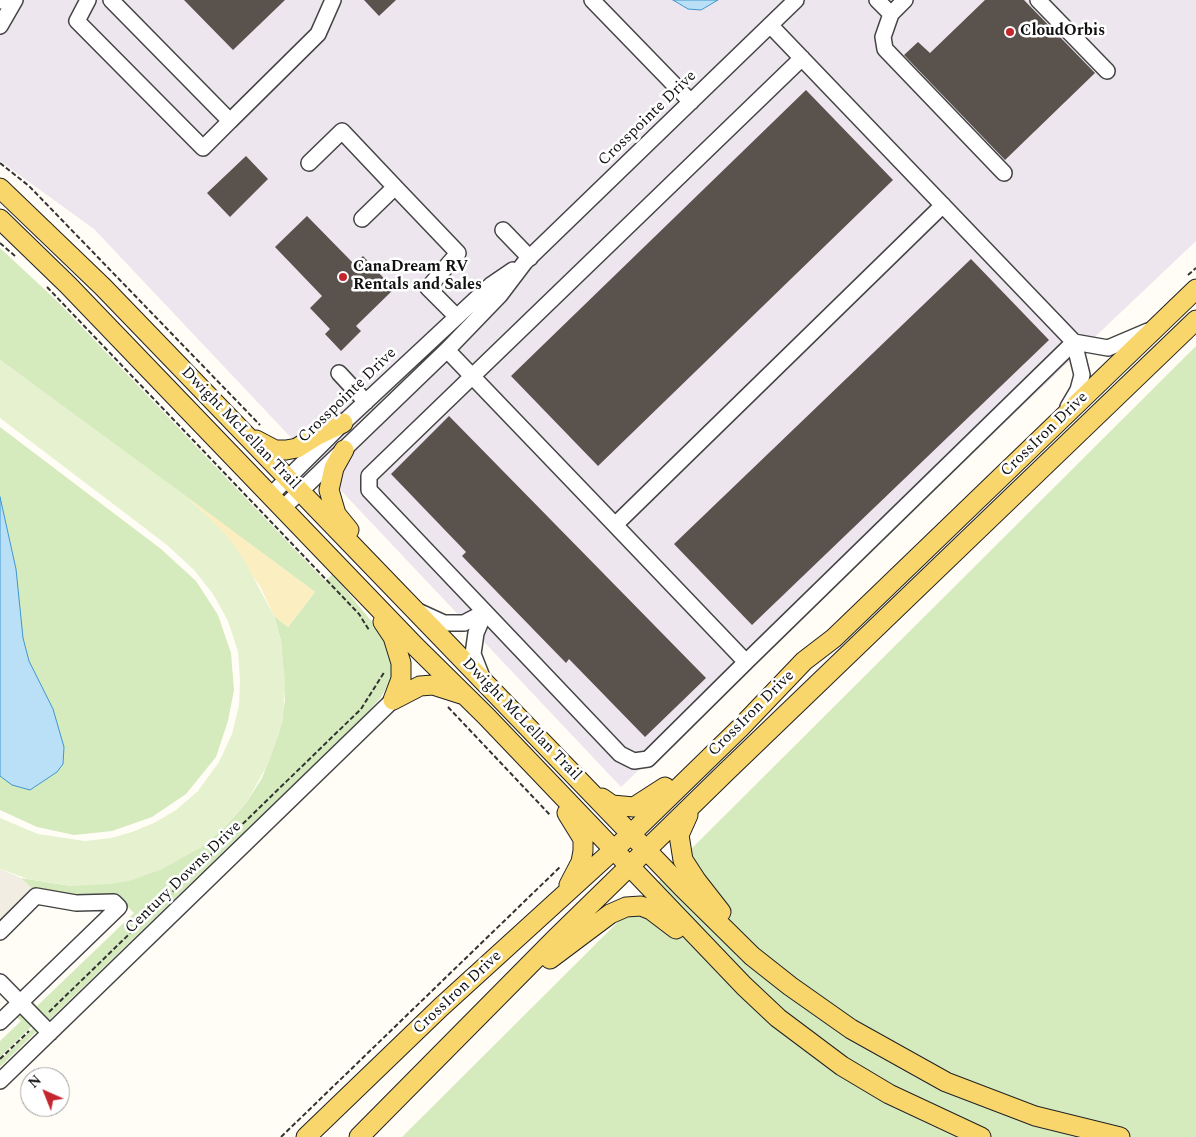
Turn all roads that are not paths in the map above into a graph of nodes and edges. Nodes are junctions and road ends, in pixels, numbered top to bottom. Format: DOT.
graph roads {
  1 [pos="15,0"];
  2 [pos="88,0"];
  3 [pos="111,0"];
  4 [pos="333,0"];
  5 [pos="592,0"];
  6 [pos="796,0"];
  7 [pos="877,0"];
  8 [pos="905,0"];
  9 [pos="1038,0"];
  10 [pos="891,14"];
  11 [pos="770,25"];
  12 [pos="0,26"];
  13 [pos="802,58"];
  14 [pos="1107,71"];
  15 [pos="691,102"];
  16 [pos="230,121"];
  17 [pos="309,163"];
  18 [pos="1004,173"];
  19 [pos="396,187"];
  20 [pos="0,188"];
  21 [pos="943,205"];
  22 [pos="0,218"];
  23 [pos="362,219"];
  24 [pos="503,230"];
  25 [pos="527,260"];
  26 [pos="1196,289"];
  27 [pos="457,317"];
  28 [pos="1196,320"];
  29 [pos="1154,330"];
  30 [pos="1074,342"];
  31 [pos="447,350"];
  32 [pos="339,373"];
  33 [pos="473,377"];
  34 [pos="366,402"];
  35 [pos="1060,420"];
  36 [pos="343,423"];
  37 [pos="242,432"];
  38 [pos="344,450"];
  39 [pos="294,485"];
  40 [pos="277,502"];
  41 [pos="615,525"];
  42 [pos="372,567"];
  43 [pos="358,585"];
  44 [pos="413,608"];
  45 [pos="486,612"];
  46 [pos="746,662"];
  47 [pos="485,682"];
  48 [pos="464,695"];
  49 [pos="393,700"];
  50 [pos="695,771"];
  51 [pos="550,784"];
  52 [pos="586,788"];
  53 [pos="694,804"];
  54 [pos="631,834"];
  55 [pos="614,850"];
  56 [pos="647,850"];
  57 [pos="630,867"];
  58 [pos="562,898"];
  59 [pos="0,932"];
  60 [pos="743,948"];
  61 [pos="730,973"];
  62 [pos="0,982"];
  63 [pos="506,990"];
  64 [pos="20,1002"];
  65 [pos="0,1022"];
  66 [pos="50,1034"];
  67 [pos="0,1082"];
  68 [pos="306,1137"];
  69 [pos="360,1137"];
  70 [pos="981,1137"];
  71 [pos="1120,1137"];
  1 -- 12 [label="street"];
  2 -- 16 [label="street"];
  3 -- 16 [label="street"];
  4 -- 16 [label="street"];
  5 -- 15 [label="street"];
  6 -- 11 [label="street, Crosspointe Drive"];
  7 -- 10 [label="street"];
  8 -- 10 [label="street"];
  9 -- 14 [label="street"];
  10 -- 18 [label="street"];
  11 -- 13 [label="street"];
  11 -- 15 [label="street, Crosspointe Drive"];
  13 -- 21 [label="street"];
  13 -- 33 [label="street"];
  15 -- 25 [label="street, Crosspointe Drive"];
  17 -- 19 [label="street"];
  19 -- 23 [label="street"];
  19 -- 27 [label="street"];
  20 -- 37 [label="main road, Dwight McLellan Trail"];
  21 -- 30 [label="street"];
  21 -- 41 [label="street"];
  22 -- 40 [label="main road, Dwight McLellan Trail"];
  24 -- 25 [label="street"];
  25 -- 27 [label="street, Crosspointe Drive"];
  25 -- 31 [label="street, Crosspointe Drive"];
  26 -- 29 [label="main road, CrossIron Drive"];
  27 -- 34 [label="street, Crosspointe Drive"];
  28 -- 53 [label="main road, CrossIron Drive"];
  29 -- 30 [label="street"];
  29 -- 35 [label="main road, CrossIron Drive"];
  30 -- 35 [label="street"];
  30 -- 46 [label="street"];
  31 -- 33 [label="street"];
  31 -- 38 [label="street, Crosspointe Drive"];
  32 -- 34 [label="street"];
  33 -- 41 [label="street"];
  33 -- 45 [label="street"];
  34 -- 36 [label="street, Crosspointe Drive"];
  35 -- 50 [label="main road, CrossIron Drive"];
  36 -- 37 [label="main road"];
  36 -- 39 [label="street, Crosspointe Drive"];
  37 -- 39 [label="main road, Dwight McLellan Trail"];
  38 -- 39 [label="street, Crosspointe Drive"];
  38 -- 42 [label="main road"];
  39 -- 40 [label="street"];
  39 -- 42 [label="main road, Dwight McLellan Trail"];
  40 -- 43 [label="main road, Dwight McLellan Trail"];
  41 -- 46 [label="street"];
  42 -- 44 [label="main road, Dwight McLellan Trail"];
  43 -- 48 [label="main road, Dwight McLellan Trail"];
  43 -- 49 [label="main road"];
  44 -- 45 [label="street"];
  44 -- 47 [label="main road, Dwight McLellan Trail"];
  45 -- 46 [label="street"];
  45 -- 47 [label="street"];
  47 -- 52 [label="main road, Dwight McLellan Trail"];
  48 -- 49 [label="main road"];
  48 -- 51 [label="main road, Dwight McLellan Trail"];
  49 -- 66 [label="street, Century Downs Drive"];
  50 -- 52 [label="main road"];
  50 -- 54 [label="main road, CrossIron Drive"];
  51 -- 55 [label="main road, Dwight McLellan Trail"];
  51 -- 58 [label="main road"];
  52 -- 54 [label="main road, Dwight McLellan Trail"];
  53 -- 56 [label="main road, CrossIron Drive"];
  53 -- 60 [label="main road"];
  54 -- 55 [label="main road, CrossIron Drive"];
  54 -- 56 [label="main road, Dwight McLellan Trail"];
  55 -- 57 [label="main road, Dwight McLellan Trail"];
  55 -- 58 [label="main road, CrossIron Drive"];
  56 -- 57 [label="main road, CrossIron Drive"];
  56 -- 60 [label="main road, Dwight McLellan Trail"];
  57 -- 61 [label="main road, Dwight McLellan Trail"];
  57 -- 63 [label="main road, CrossIron Drive"];
  58 -- 68 [label="main road, CrossIron Drive"];
  59 -- 64 [label="street"];
  60 -- 71 [label="main road, Dwight McLellan Trail"];
  61 -- 63 [label="main road"];
  61 -- 70 [label="main road, Dwight McLellan Trail"];
  62 -- 64 [label="street"];
  63 -- 69 [label="main road, CrossIron Drive"];
  64 -- 65 [label="street"];
  64 -- 66 [label="street"];
  66 -- 67 [label="street, Century Downs Drive"];
}
